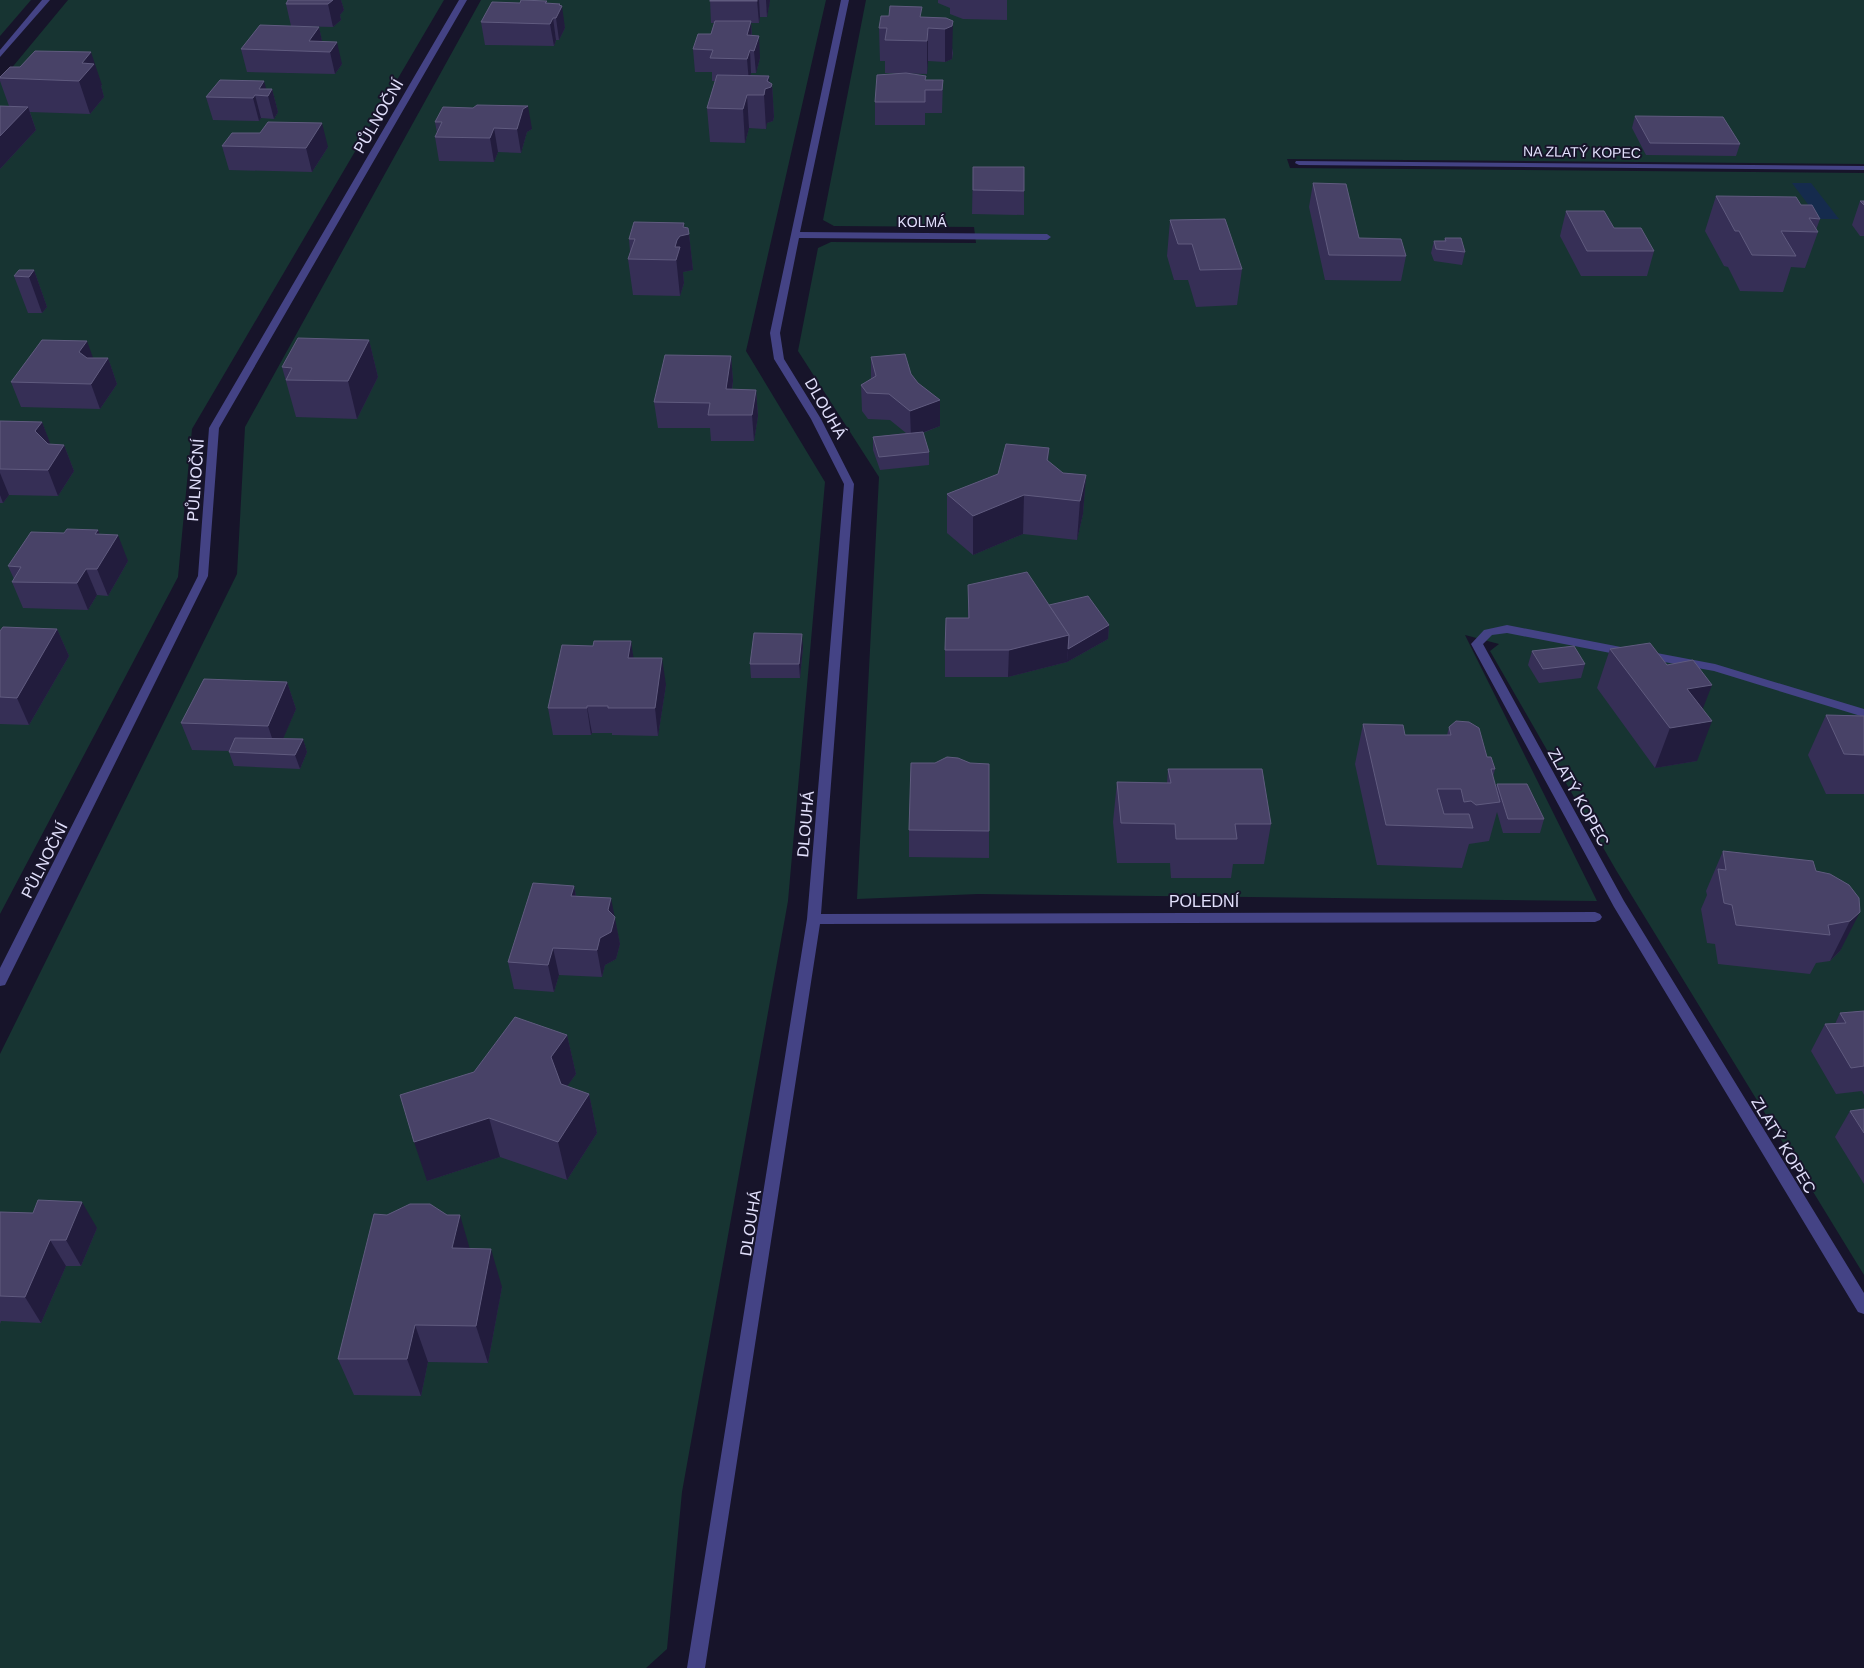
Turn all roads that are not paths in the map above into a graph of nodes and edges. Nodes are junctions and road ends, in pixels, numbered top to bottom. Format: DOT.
graph roads {
  1 [pos="46,0"];
  2 [pos="463,0"];
  3 [pos="845,0"];
  4 [pos="0,55"];
  5 [pos="1299,163"];
  6 [pos="1864,168"];
  7 [pos="797,235"];
  8 [pos="1047,237"];
  9 [pos="1864,713"];
  10 [pos="1595,917"];
  11 [pos="814,919"];
  12 [pos="0,981"];
  13 [pos="1864,1307"];
  14 [pos="696,1668"];
  1 -- 4 [label="street"];
  2 -- 12 [label="street, PŮLNOČNÍ"];
  3 -- 7 [label="street, DLOUHÁ"];
  5 -- 6 [label="street, NA ZLATÝ KOPEC"];
  7 -- 8 [label="street, KOLMÁ"];
  7 -- 11 [label="street, DLOUHÁ"];
  9 -- 13 [label="street, ZLATÝ KOPEC"];
  10 -- 11 [label="street, POLEDNÍ"];
  11 -- 14 [label="street, DLOUHÁ"];
}
